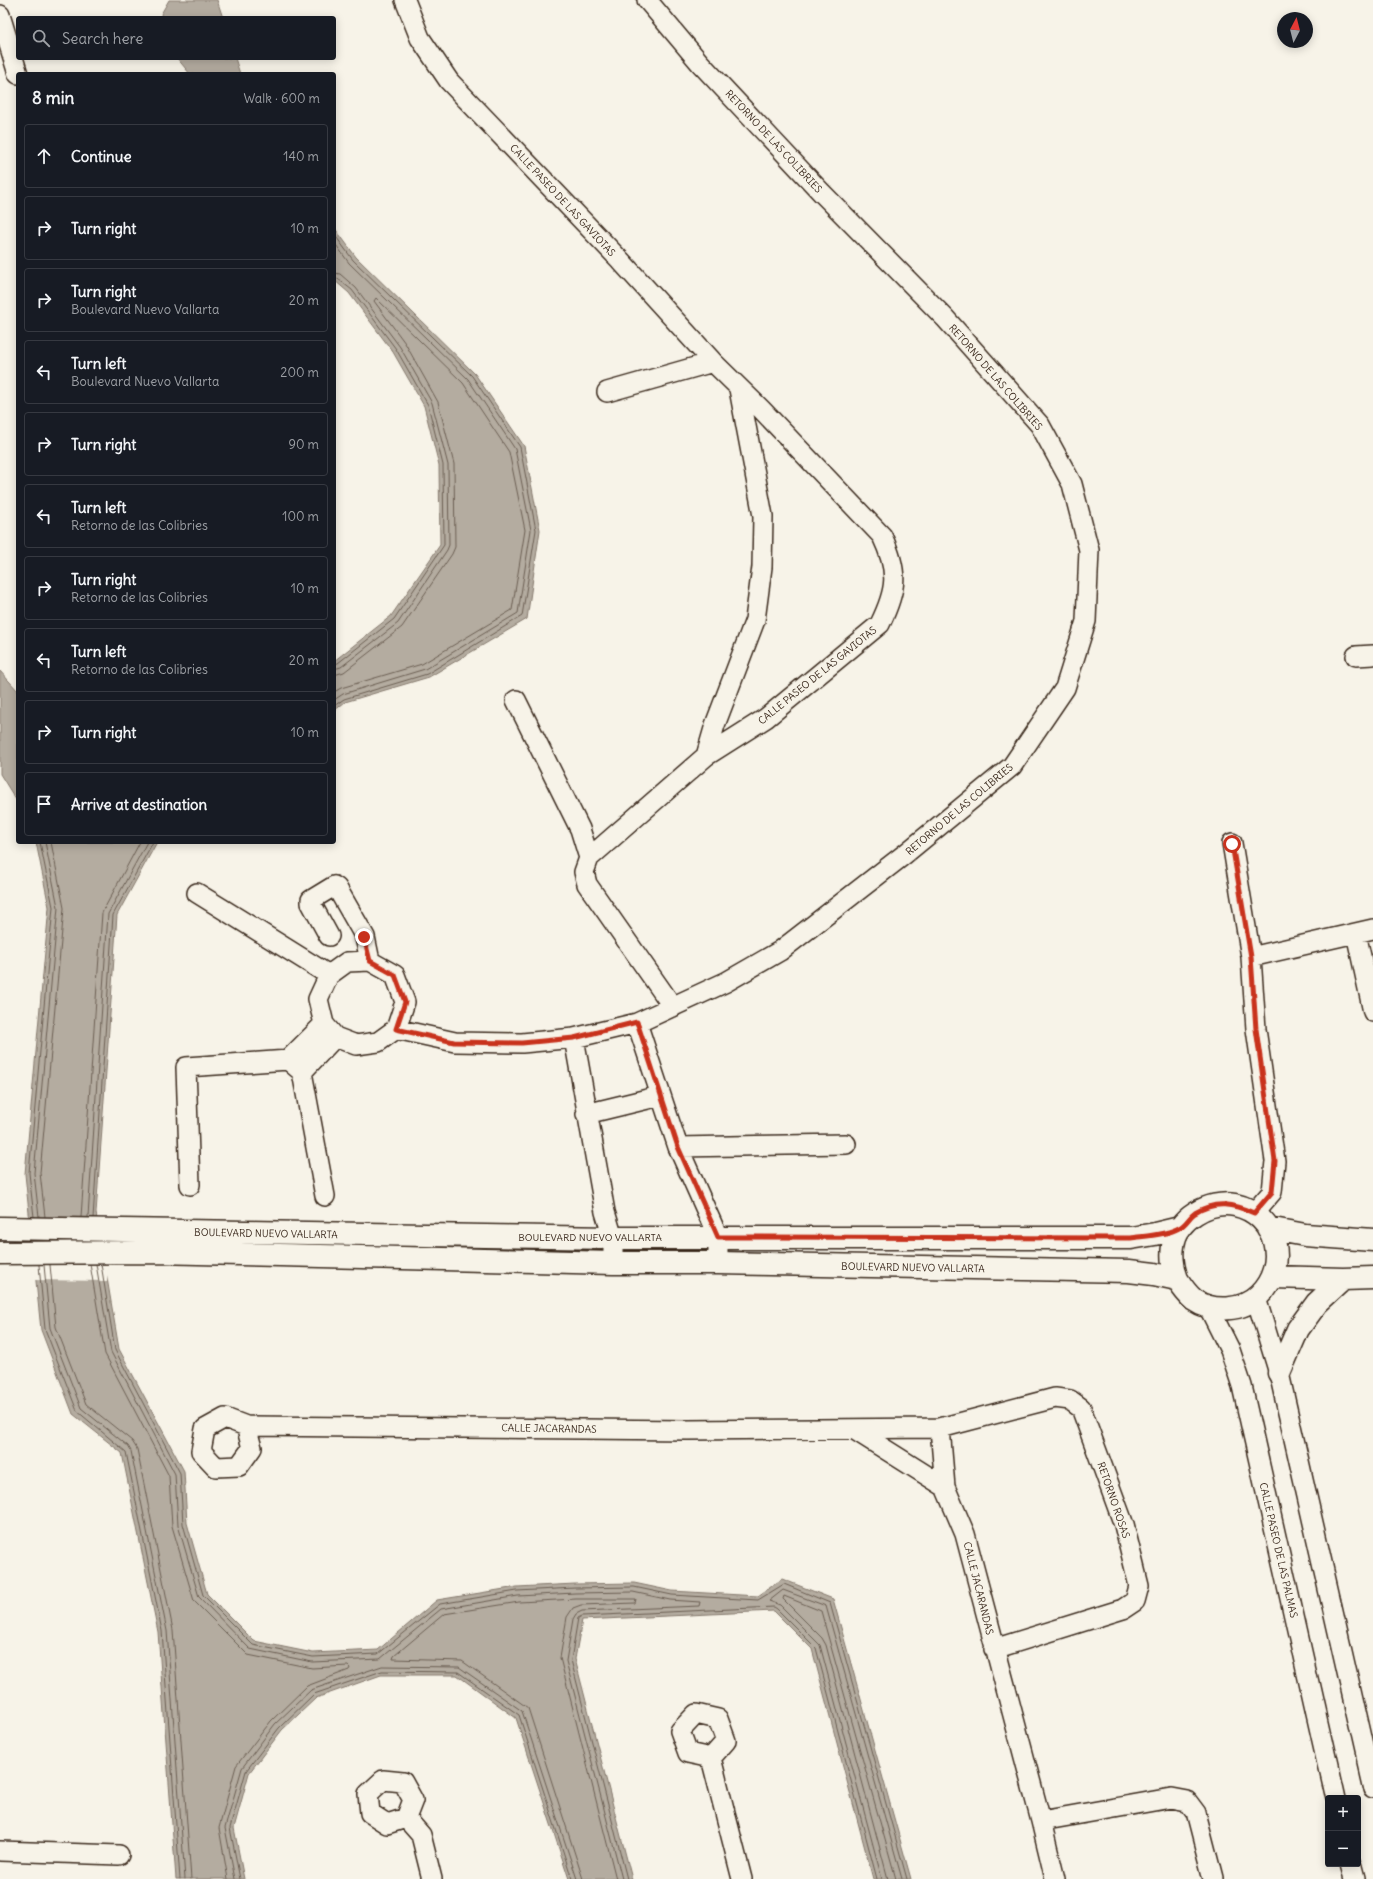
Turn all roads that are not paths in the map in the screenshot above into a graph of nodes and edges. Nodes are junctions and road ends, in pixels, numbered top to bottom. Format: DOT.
graph roads {
  1 [pos="404,0"];
  2 [pos="647,0"];
  3 [pos="0,15"];
  4 [pos="17,72"];
  5 [pos="713,362"];
  6 [pos="739,389"];
  7 [pos="607,392"];
  8 [pos="516,700"];
  9 [pos="706,756"];
  10 [pos="1232,844"];
  11 [pos="589,858"];
  12 [pos="197,893"];
  13 [pos="1365,931"];
  14 [pos="329,936"];
  15 [pos="1251,957"];
  16 [pos="370,961"];
  17 [pos="329,975"];
  18 [pos="673,1007"];
  19 [pos="1373,1012"];
  20 [pos="637,1022"];
  21 [pos="396,1029"];
  22 [pos="330,1030"];
  23 [pos="574,1038"];
  24 [pos="295,1066"];
  25 [pos="660,1096"];
  26 [pos="586,1114"];
  27 [pos="846,1144"];
  28 [pos="678,1147"];
  29 [pos="190,1185"];
  30 [pos="325,1196"];
  31 [pos="1261,1220"];
  32 [pos="0,1228"];
  33 [pos="1180,1228"];
  34 [pos="718,1237"];
  35 [pos="612,1238"];
  36 [pos="1373,1240"];
  37 [pos="154,1242"];
  38 [pos="0,1253"];
  39 [pos="613,1263"];
  40 [pos="718,1264"];
  41 [pos="1273,1276"];
  42 [pos="1373,1278"];
  43 [pos="1177,1279"];
  44 [pos="1343,1279"];
  45 [pos="1256,1298"];
  46 [pos="1208,1306"];
  47 [pos="1278,1373"];
  48 [pos="246,1426"];
  49 [pos="940,1428"];
  50 [pos="853,1429"];
  51 [pos="945,1487"];
  52 [pos="994,1649"];
  53 [pos="710,1758"];
  54 [pos="1373,1787"];
  55 [pos="1334,1795"];
  56 [pos="406,1818"];
  57 [pos="1041,1821"];
  58 [pos="0,1851"];
  59 [pos="120,1855"];
  60 [pos="1351,1867"];
  61 [pos="432,1879"];
  62 [pos="742,1879"];
  63 [pos="1054,1879"];
  64 [pos="1213,1879"];
  65 [pos="1354,1879"];
  1 -- 5 [label="street, CALLE PASEO DE LAS GAVIOTAS"];
  2 -- 18 [label="street, RETORNO DE LAS COLIBRIES"];
  3 -- 4 [label="street"];
  5 -- 6 [label="street, CALLE PASEO DE LAS GAVIOTAS"];
  5 -- 7 [label="street"];
  6 -- 9 [label="street"];
  6 -- 9 [label="street, CALLE PASEO DE LAS GAVIOTAS"];
  8 -- 11 [label="street"];
  9 -- 11 [label="street, CALLE PASEO DE LAS GAVIOTAS"];
  10 -- 15 [label="street"];
  11 -- 18 [label="street"];
  12 -- 17 [label="street"];
  13 -- 15 [label="street"];
  13 -- 19 [label="street"];
  14 -- 16 [label="street"];
  15 -- 31 [label="street"];
  16 -- 17 [label="street"];
  16 -- 21 [label="street"];
  17 -- 22 [label="street"];
  18 -- 20 [label="street, RETORNO DE LAS COLIBRIES"];
  20 -- 23 [label="street, RETORNO DE LAS COLIBRIES"];
  20 -- 25 [label="street"];
  21 -- 22 [label="street"];
  21 -- 23 [label="street, RETORNO DE LAS COLIBRIES"];
  22 -- 24 [label="street"];
  23 -- 26 [label="street"];
  24 -- 29 [label="street"];
  24 -- 30 [label="street"];
  25 -- 26 [label="street"];
  25 -- 28 [label="street"];
  26 -- 35 [label="street"];
  27 -- 28 [label="street"];
  28 -- 34 [label="street"];
  31 -- 33 [label="main road"];
  31 -- 36 [label="main road"];
  31 -- 41 [label="main road"];
  32 -- 37 [label="main road, BOULEVARD NUEVO VALLARTA"];
  33 -- 34 [label="main road, BOULEVARD NUEVO VALLARTA"];
  33 -- 43 [label="main road"];
  34 -- 35 [label="main road, BOULEVARD NUEVO VALLARTA"];
  34 -- 40 [label="street"];
  35 -- 37 [label="main road, BOULEVARD NUEVO VALLARTA"];
  35 -- 39 [label="street"];
  37 -- 38 [label="main road, BOULEVARD NUEVO VALLARTA"];
  37 -- 39 [label="main road, BOULEVARD NUEVO VALLARTA"];
  39 -- 40 [label="main road, BOULEVARD NUEVO VALLARTA"];
  40 -- 43 [label="main road, BOULEVARD NUEVO VALLARTA"];
  41 -- 44 [label="main road"];
  41 -- 45 [label="main road"];
  42 -- 44 [label="main road"];
  43 -- 46 [label="main road"];
  44 -- 47 [label="main road"];
  45 -- 46 [label="main road"];
  45 -- 47 [label="street"];
  46 -- 55 [label="street, CALLE PASEO DE LAS PALMAS"];
  47 -- 54 [label="street"];
  48 -- 50 [label="street, CALLE JACARANDAS"];
  49 -- 50 [label="street, CALLE JACARANDAS"];
  49 -- 51 [label="street, CALLE JACARANDAS"];
  49 -- 52 [label="street, RETORNO ROSAS"];
  50 -- 51 [label="street"];
  51 -- 52 [label="street, CALLE JACARANDAS"];
  52 -- 57 [label="street, CALLE JACARANDAS"];
  53 -- 62 [label="street"];
  56 -- 61 [label="street"];
  57 -- 63 [label="street, CALLE JACARANDAS"];
  57 -- 64 [label="street"];
  58 -- 59 [label="street"];
  60 -- 65 [label="street"];
}
